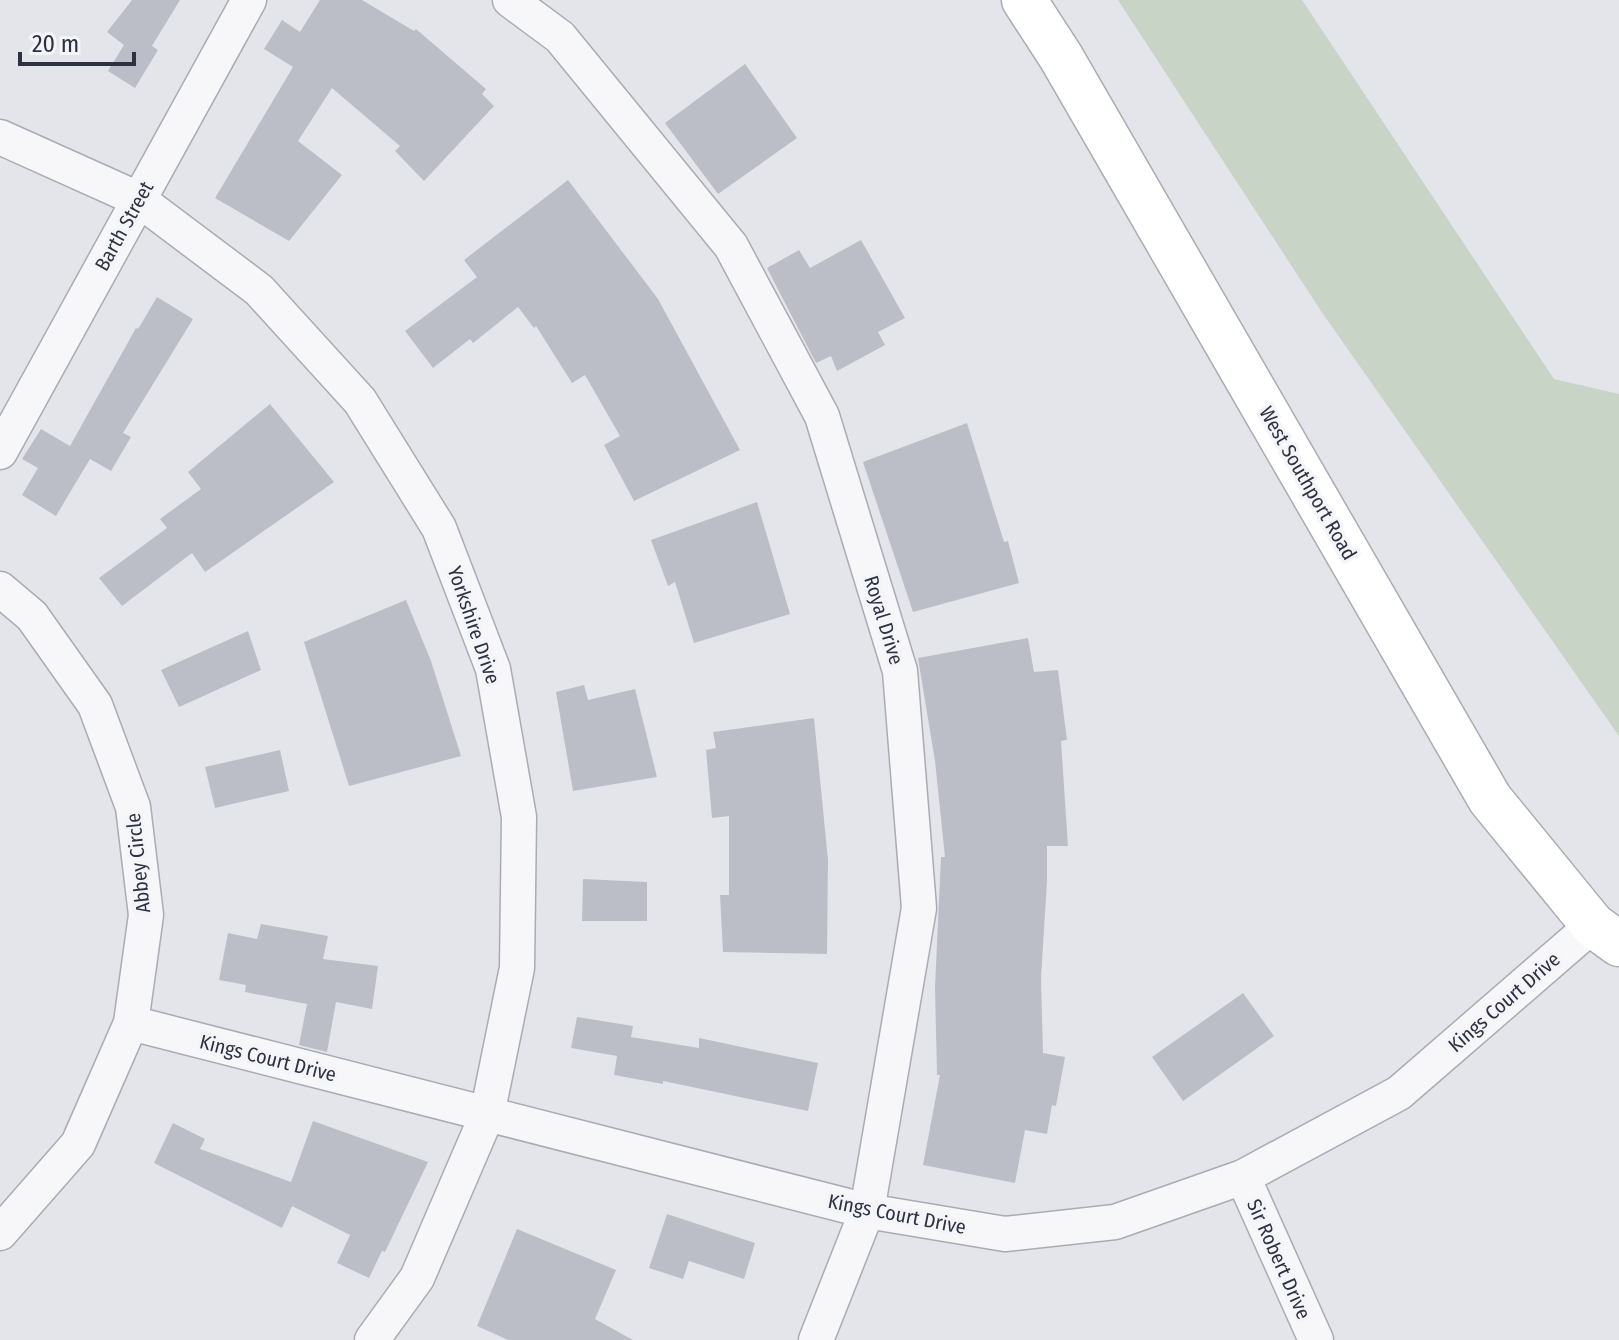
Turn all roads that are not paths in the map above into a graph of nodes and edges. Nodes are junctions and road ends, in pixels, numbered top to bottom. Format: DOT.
graph roads {
  1 [pos="249,0"];
  2 [pos="510,0"];
  3 [pos="1024,0"];
  4 [pos="0,137"];
  5 [pos="138,199"];
  6 [pos="0,452"];
  7 [pos="0,589"];
  8 [pos="1606,935"];
  9 [pos="131,1023"];
  10 [pos="487,1115"];
  11 [pos="1243,1177"];
  12 [pos="867,1211"];
  13 [pos="0,1233"];
  14 [pos="372,1340"];
  15 [pos="816,1340"];
  16 [pos="1316,1340"];
  1 -- 5 [label="street, Barth Street"];
  2 -- 12 [label="street, Royal Drive"];
  3 -- 8 [label="main road, West Southport Road"];
  4 -- 5 [label="street, Yorkshire Drive"];
  5 -- 6 [label="street, Barth Street"];
  5 -- 10 [label="street, Yorkshire Drive"];
  7 -- 9 [label="street, Abbey Circle"];
  8 -- 11 [label="street, Kings Court Drive"];
  9 -- 10 [label="street, Kings Court Drive"];
  9 -- 13 [label="street, Abbey Circle"];
  10 -- 12 [label="street, Kings Court Drive"];
  10 -- 14 [label="street, Yorkshire Drive"];
  11 -- 12 [label="street, Kings Court Drive"];
  11 -- 16 [label="street, Sir Robert Drive"];
  12 -- 15 [label="street, Royal Drive"];
}
